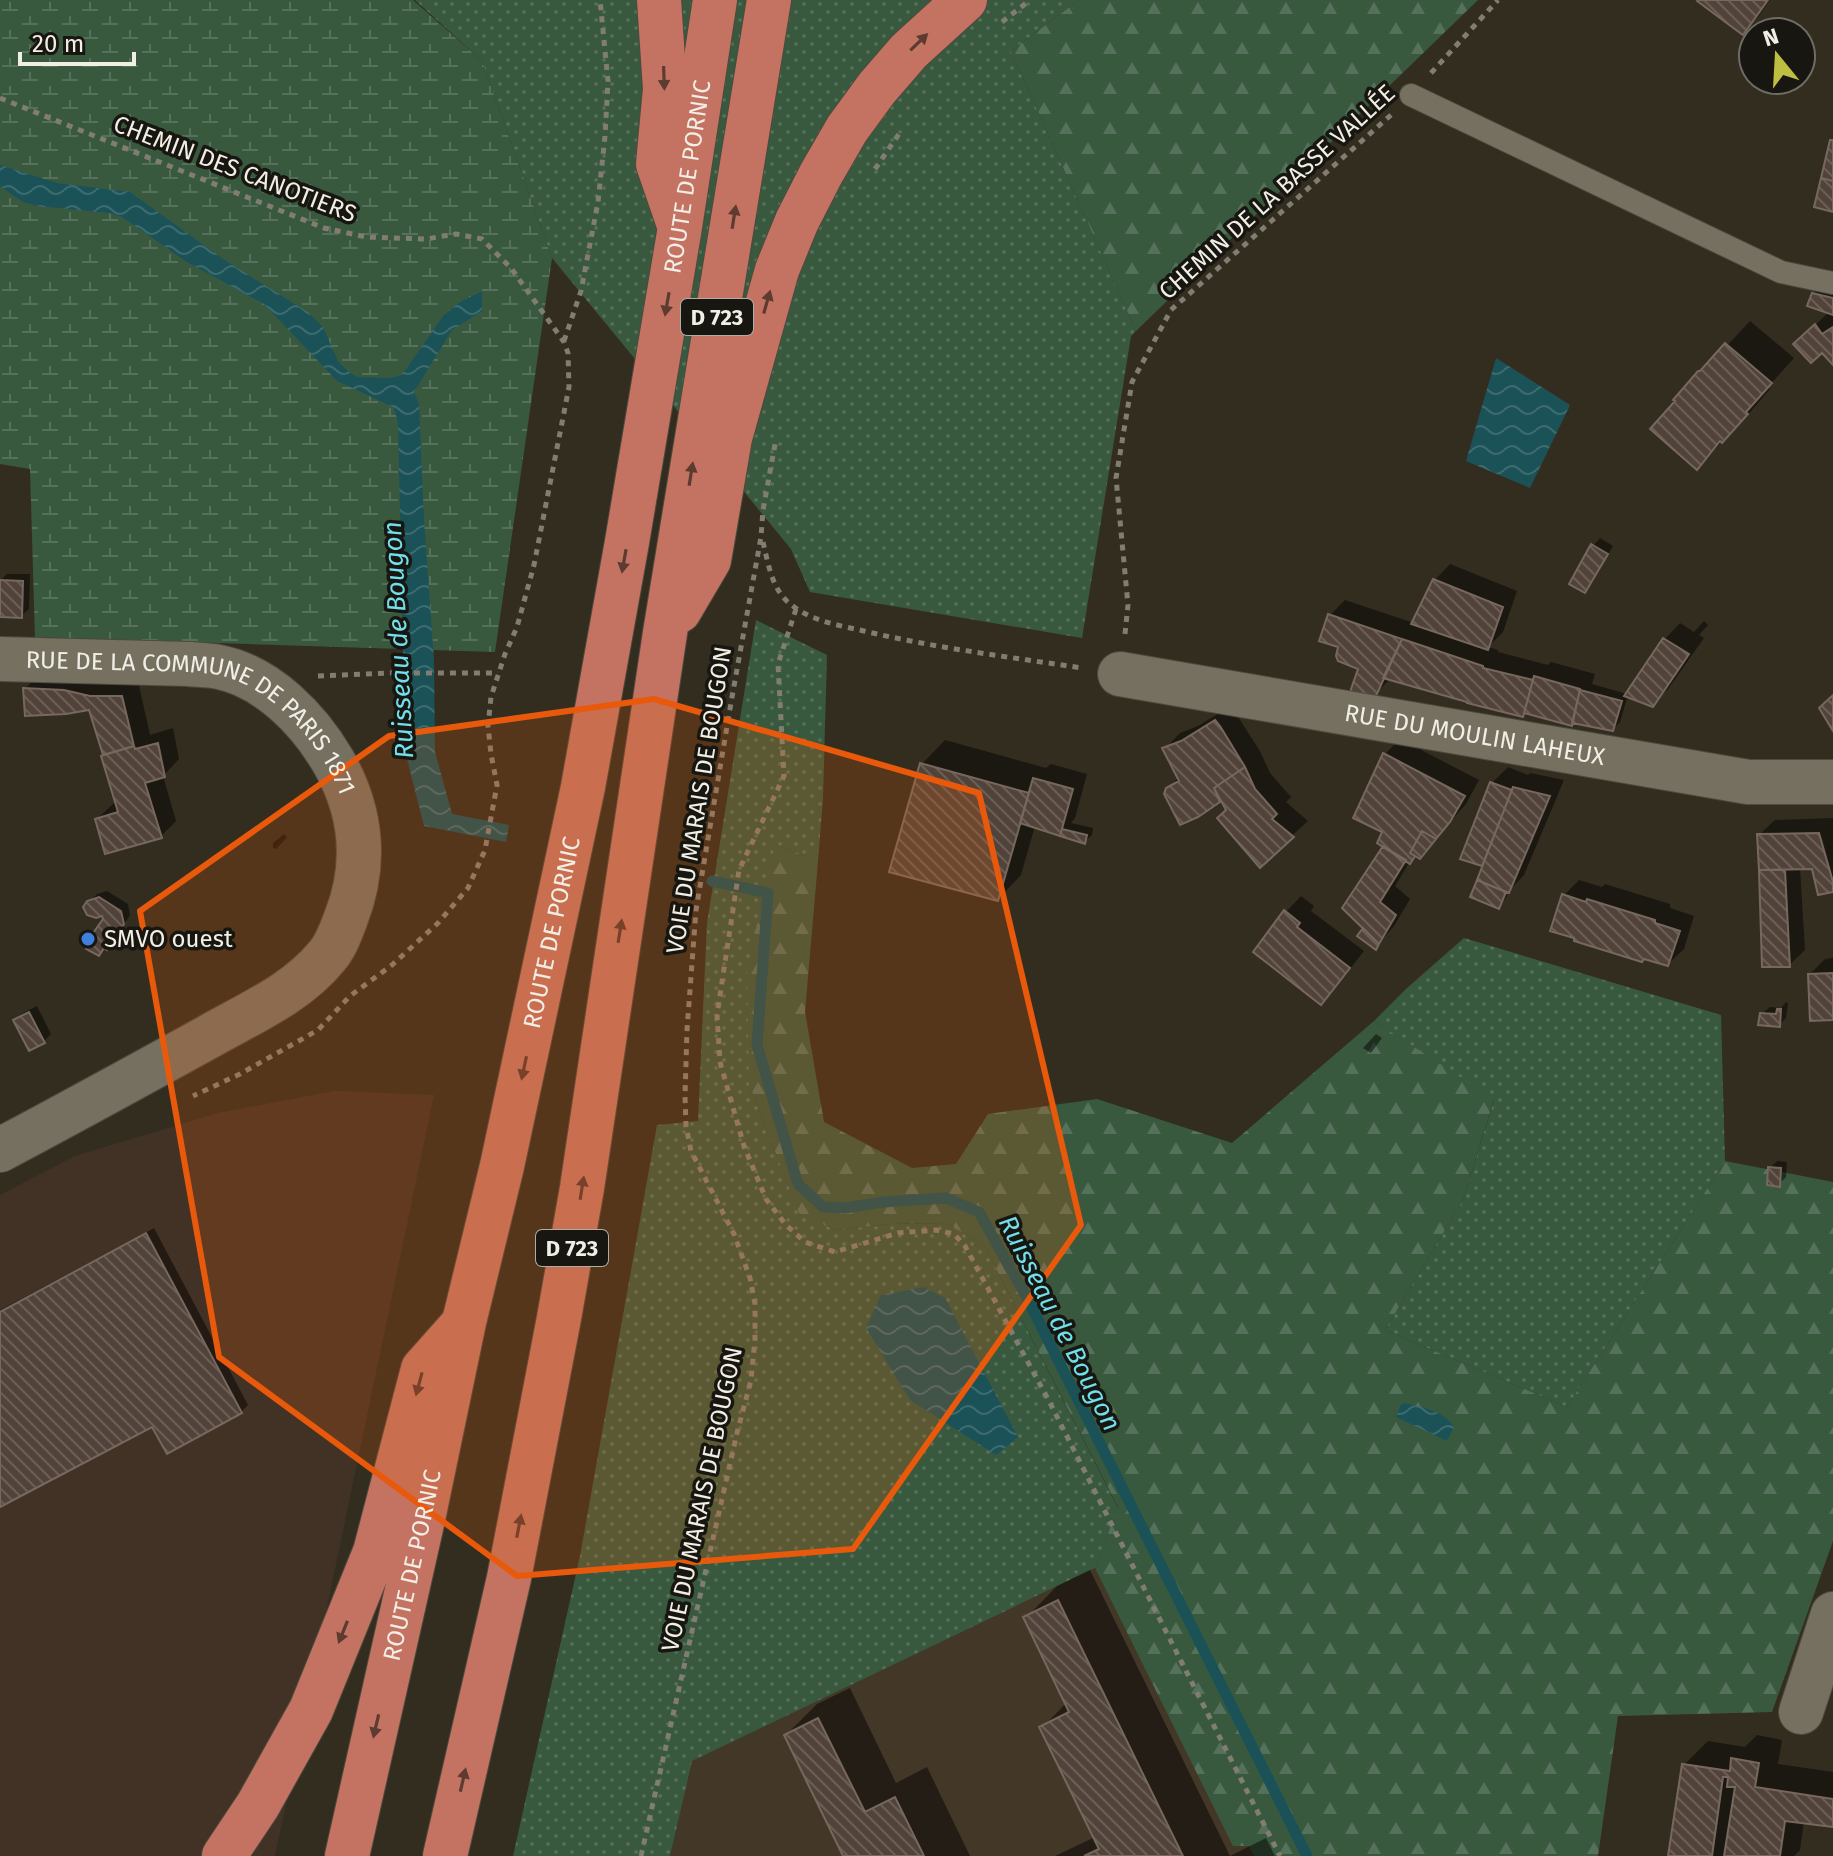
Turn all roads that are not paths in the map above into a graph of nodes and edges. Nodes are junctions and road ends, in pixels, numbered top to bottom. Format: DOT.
graph roads {
  1 [pos="659,0"];
  2 [pos="715,0"];
  3 [pos="769,0"];
  4 [pos="979,15"];
  5 [pos="1411,95"];
  6 [pos="680,227"];
  7 [pos="1833,283"];
  8 [pos="665,633"];
  9 [pos="0,659"];
  10 [pos="1120,674"];
  11 [pos="1833,782"];
  12 [pos="0,1150"];
  13 [pos="464,1322"];
  14 [pos="1833,1614"];
  15 [pos="1801,1712"];
  16 [pos="224,1856"];
  17 [pos="347,1856"];
  18 [pos="445,1856"];
  1 -- 6 [label="highway, one-way"];
  2 -- 6 [label="highway, ROUTE DE PORNIC / D 723"];
  8 -- 3 [label="highway, D 723, one-way"];
  8 -- 4 [label="highway, one-way"];
  5 -- 7 [label="lane"];
  6 -- 13 [label="highway, ROUTE DE PORNIC / D 723, one-way"];
  18 -- 8 [label="highway, D 723, one-way"];
  9 -- 12 [label="street, RUE DE LA COMMUNE DE PARIS 1871"];
  10 -- 11 [label="street, RUE DU MOULIN LAHEUX"];
  13 -- 16 [label="highway, one-way"];
  13 -- 17 [label="highway, ROUTE DE PORNIC / D 723, one-way"];
  14 -- 15 [label="street"];
}
